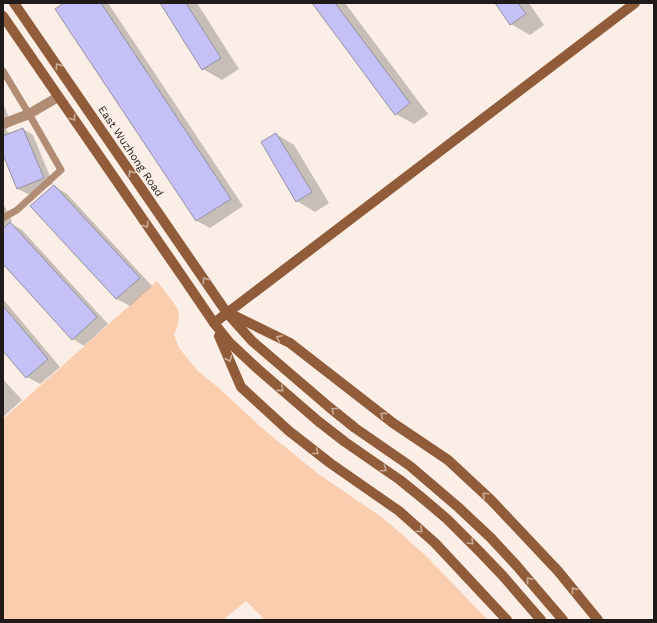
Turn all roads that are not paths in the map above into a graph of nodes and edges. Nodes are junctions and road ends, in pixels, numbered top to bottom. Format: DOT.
graph roads {
  1 [pos="14,3"];
  2 [pos="635,3"];
  3 [pos="3,16"];
  4 [pos="3,72"];
  5 [pos="58,97"];
  6 [pos="29,114"];
  7 [pos="3,124"];
  8 [pos="17,210"];
  9 [pos="3,218"];
  10 [pos="3,222"];
  11 [pos="227,312"];
  12 [pos="214,323"];
  13 [pos="507,620"];
  14 [pos="541,620"];
  15 [pos="563,620"];
  16 [pos="598,620"];
  11 -- 1 [label="main road, East Wuzhong Road, one-way"];
  2 -- 11 [label="main road"];
  3 -- 5 [label="main road"];
  4 -- 6 [label="lane"];
  5 -- 6 [label="street"];
  5 -- 12 [label="main road, one-way"];
  6 -- 7 [label="street"];
  6 -- 8 [label="lane"];
  8 -- 9 [label="lane"];
  8 -- 10 [label="lane"];
  11 -- 12 [label="main road"];
  15 -- 11 [label="main road, East Wuzhong Road, one-way"];
  16 -- 11 [label="main road, one-way"];
  12 -- 13 [label="main road, one-way"];
  12 -- 14 [label="main road, one-way"];
}
